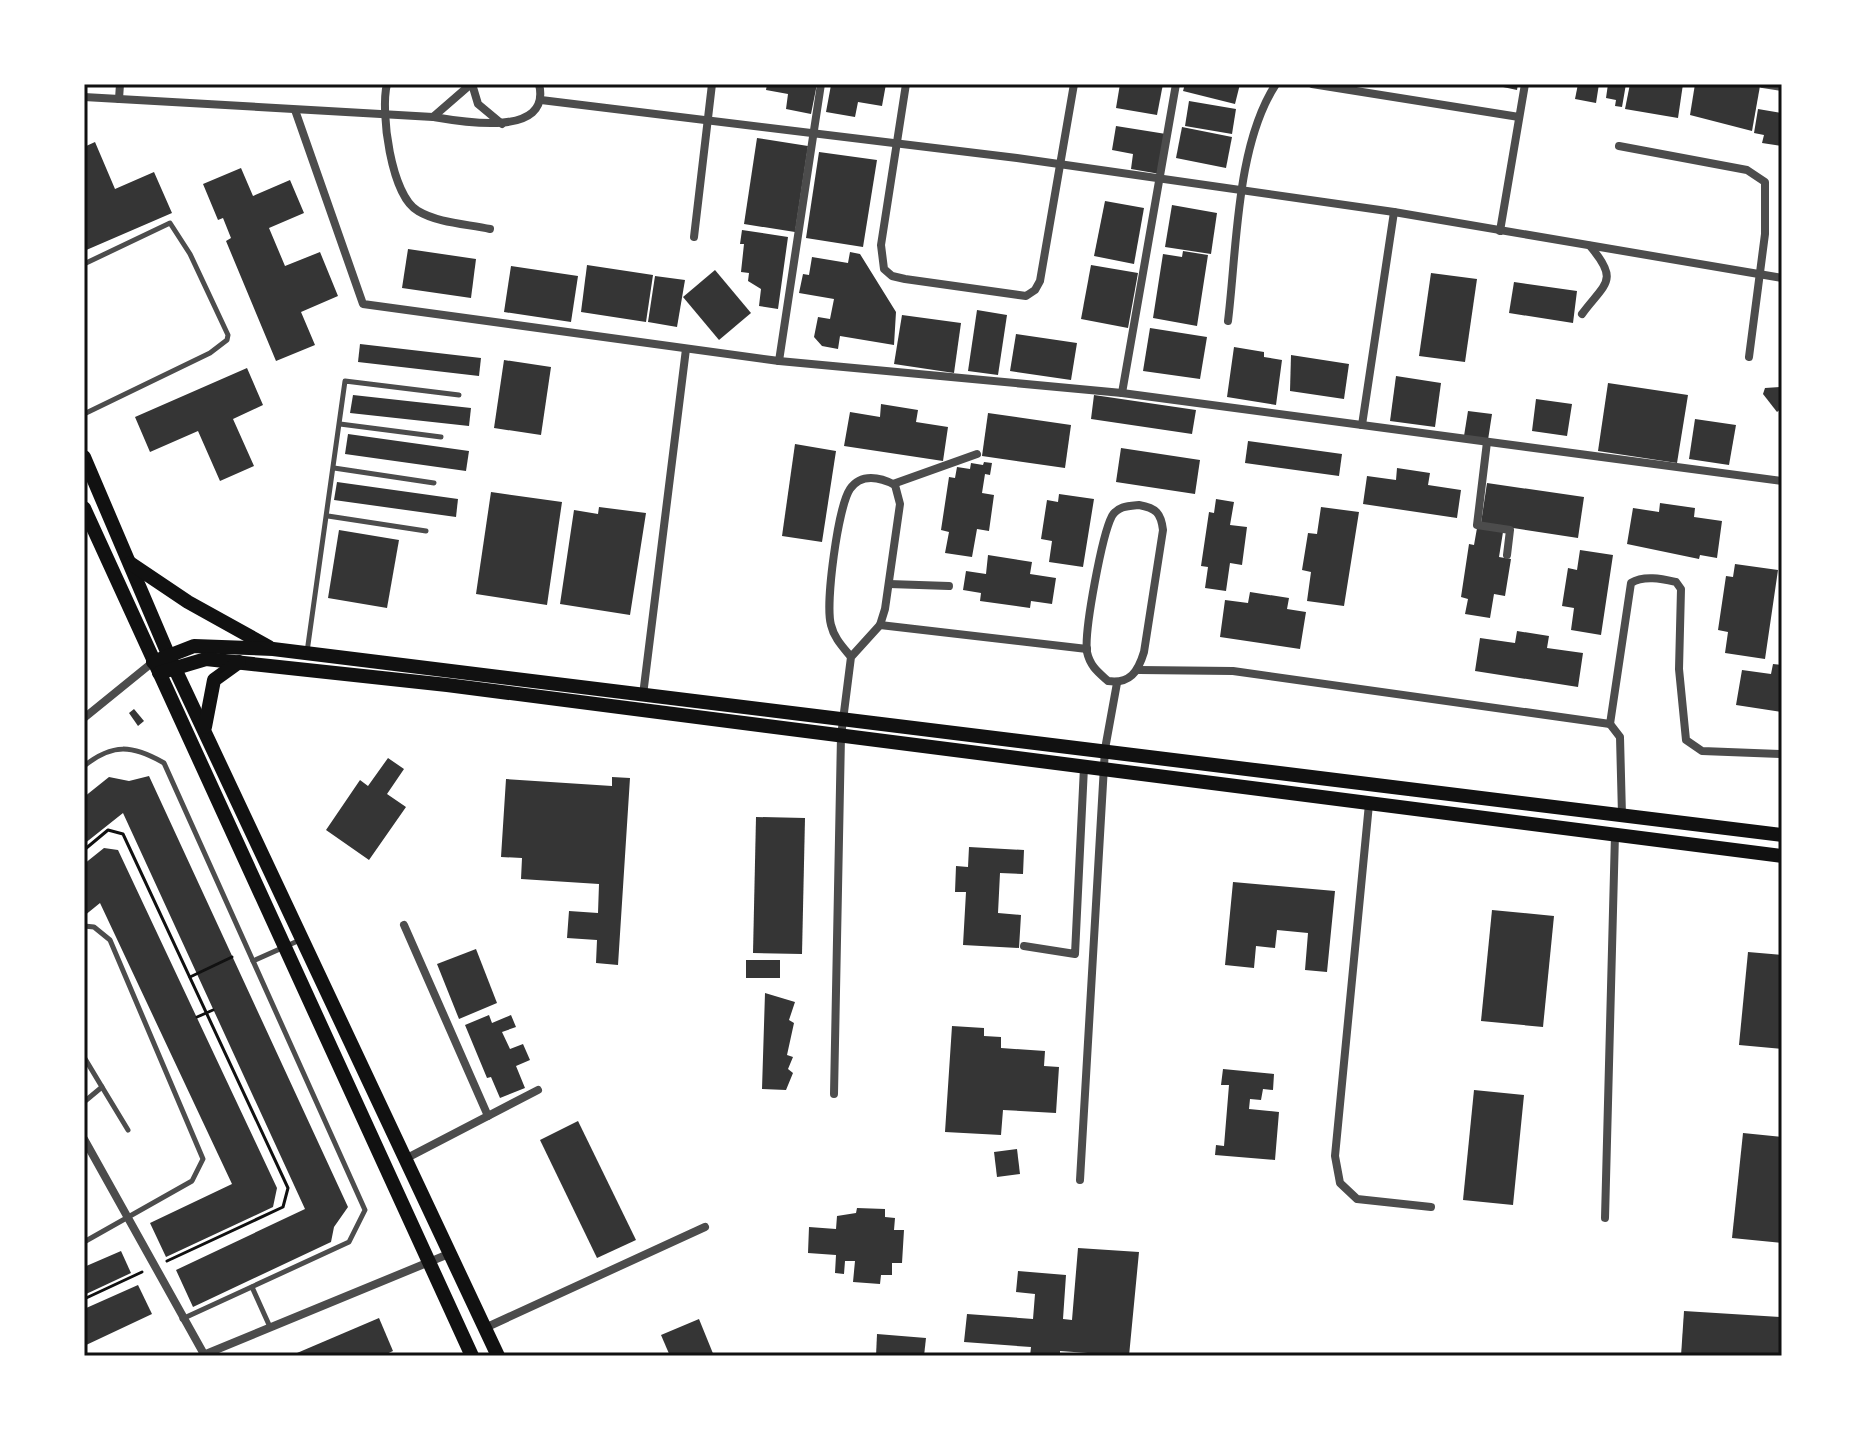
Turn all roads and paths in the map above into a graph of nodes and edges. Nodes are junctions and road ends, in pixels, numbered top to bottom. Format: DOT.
graph roads {
  1 [pos="120,84"];
  2 [pos="387,84"];
  3 [pos="472,84"];
  4 [pos="539,84"];
  5 [pos="712,84"];
  6 [pos="821,84"];
  7 [pos="906,84"];
  8 [pos="1074,84"];
  9 [pos="1176,84"];
  10 [pos="1276,84"];
  11 [pos="1312,84"];
  12 [pos="1525,84"];
  13 [pos="1763,84"];
  14 [pos="1782,87"];
  15 [pos="84,97"];
  16 [pos="119,99"];
  17 [pos="541,100"];
  18 [pos="295,110"];
  19 [pos="383,116"];
  20 [pos="433,117"];
  21 [pos="1519,117"];
  22 [pos="708,118"];
  23 [pos="502,124"];
  24 [pos="815,134"];
  25 [pos="897,144"];
  26 [pos="1619,146"];
  27 [pos="1062,166"];
  28 [pos="1160,180"];
  29 [pos="1243,192"];
  30 [pos="1394,212"];
  31 [pos="490,229"];
  32 [pos="1500,231"];
  33 [pos="694,237"];
  34 [pos="1590,246"];
  35 [pos="84,264"];
  36 [pos="1760,274"];
  37 [pos="1782,278"];
  38 [pos="1582,314"];
  39 [pos="1228,321"];
  40 [pos="686,349"];
  41 [pos="1749,357"];
  42 [pos="779,361"];
  43 [pos="1122,393"];
  44 [pos="459,395"];
  45 [pos="84,414"];
  46 [pos="340,424"];
  47 [pos="1362,425"];
  48 [pos="441,437"];
  49 [pos="1487,442"];
  50 [pos="977,454"];
  51 [pos="84,457"];
  52 [pos="334,468"];
  53 [pos="1782,481"];
  54 [pos="434,483"];
  55 [pos="893,484"];
  56 [pos="84,508"];
  57 [pos="328,516"];
  58 [pos="426,531"];
  59 [pos="1507,555"];
  60 [pos="130,563"];
  61 [pos="889,584"];
  62 [pos="949,586"];
  63 [pos="880,625"];
  64 [pos="273,649"];
  65 [pos="1087,649"];
  66 [pos="307,653"];
  67 [pos="851,657"];
  68 [pos="171,660"];
  69 [pos="239,662"];
  70 [pos="156,668"];
  71 [pos="1139,670"];
  72 [pos="1117,683"];
  73 [pos="643,695"];
  74 [pos="84,718"];
  75 [pos="843,719"];
  76 [pos="1610,724"];
  77 [pos="204,730"];
  78 [pos="841,736"];
  79 [pos="1105,749"];
  80 [pos="1782,754"];
  81 [pos="84,766"];
  82 [pos="1084,767"];
  83 [pos="1104,769"];
  84 [pos="1369,804"];
  85 [pos="1622,815"];
  86 [pos="1615,834"];
  87 [pos="1782,835"];
  88 [pos="84,850"];
  89 [pos="1782,856"];
  90 [pos="404,925"];
  91 [pos="84,926"];
  92 [pos="304,939"];
  93 [pos="286,946"];
  94 [pos="1024,946"];
  95 [pos="232,957"];
  96 [pos="253,961"];
  97 [pos="190,977"];
  98 [pos="213,1010"];
  99 [pos="206,1013"];
  100 [pos="197,1017"];
  101 [pos="84,1057"];
  102 [pos="102,1087"];
  103 [pos="538,1090"];
  104 [pos="834,1094"];
  105 [pos="84,1102"];
  106 [pos="488,1116"];
  107 [pos="128,1130"];
  108 [pos="84,1139"];
  109 [pos="407,1158"];
  110 [pos="1080,1180"];
  111 [pos="1431,1207"];
  112 [pos="130,1216"];
  113 [pos="1605,1218"];
  114 [pos="705,1227"];
  115 [pos="84,1242"];
  116 [pos="451,1253"];
  117 [pos="430,1262"];
  118 [pos="155,1266"];
  119 [pos="252,1287"];
  120 [pos="84,1299"];
  121 [pos="182,1319"];
  122 [pos="270,1327"];
  123 [pos="485,1328"];
  124 [pos="467,1354"];
  125 [pos="203,1355"];
  126 [pos="498,1356"];
  1 -- 16 [label="street"];
  2 -- 19 [label="street"];
  3 -- 20 [label="street"];
  3 -- 23 [label="street"];
  4 -- 17 [label="street"];
  5 -- 22 [label="street"];
  6 -- 24 [label="street"];
  7 -- 25 [label="street"];
  8 -- 27 [label="street"];
  9 -- 28 [label="street"];
  10 -- 29 [label="street"];
  11 -- 21 [label="street"];
  12 -- 21 [label="street"];
  13 -- 14 [label="street"];
  15 -- 16 [label="street"];
  16 -- 18 [label="street"];
  17 -- 22 [label="street"];
  17 -- 23 [label="street"];
  18 -- 19 [label="street"];
  18 -- 40 [label="street"];
  19 -- 20 [label="street"];
  19 -- 31 [label="street"];
  20 -- 23 [label="street"];
  21 -- 32 [label="street"];
  22 -- 24 [label="street"];
  22 -- 33 [label="street"];
  24 -- 25 [label="street"];
  24 -- 42 [label="street"];
  25 -- 27 [label="street"];
  25 -- 27 [label="street"];
  26 -- 36 [label="street"];
  27 -- 28 [label="street"];
  28 -- 29 [label="street"];
  28 -- 43 [label="street"];
  29 -- 30 [label="street"];
  29 -- 39 [label="street"];
  30 -- 32 [label="street"];
  30 -- 47 [label="street"];
  32 -- 34 [label="street"];
  34 -- 36 [label="street"];
  34 -- 38 [label="street"];
  35 -- 45 [label="lane"];
  36 -- 37 [label="street"];
  36 -- 41 [label="street"];
  40 -- 42 [label="street"];
  40 -- 73 [label="street"];
  42 -- 43 [label="street"];
  43 -- 47 [label="street"];
  44 -- 46 [label="lane"];
  46 -- 48 [label="lane"];
  46 -- 52 [label="lane"];
  47 -- 49 [label="street"];
  49 -- 53 [label="street"];
  49 -- 59 [label="street"];
  50 -- 55 [label="street"];
  51 -- 60 [label="main road"];
  52 -- 54 [label="lane"];
  52 -- 57 [label="lane"];
  55 -- 61 [label="street"];
  55 -- 67 [label="street"];
  56 -- 70 [label="main road"];
  57 -- 58 [label="lane"];
  57 -- 66 [label="lane"];
  60 -- 64 [label="main road"];
  60 -- 68 [label="main road"];
  61 -- 62 [label="street"];
  61 -- 63 [label="street"];
  63 -- 65 [label="street"];
  63 -- 67 [label="street"];
  64 -- 66 [label="main road"];
  64 -- 68 [label="main road"];
  65 -- 71 [label="street"];
  65 -- 72 [label="street"];
  66 -- 73 [label="main road"];
  67 -- 75 [label="street"];
  68 -- 69 [label="main road"];
  68 -- 70 [label="main road"];
  68 -- 77 [label="main road"];
  69 -- 77 [label="main road"];
  69 -- 78 [label="main road"];
  70 -- 74 [label="street"];
  70 -- 93 [label="main road"];
  71 -- 72 [label="street"];
  71 -- 76 [label="street"];
  72 -- 79 [label="street"];
  73 -- 75 [label="main road"];
  75 -- 78 [label="street"];
  75 -- 79 [label="main road"];
  76 -- 80 [label="street"];
  76 -- 85 [label="street"];
  77 -- 92 [label="main road"];
  78 -- 82 [label="main road"];
  78 -- 104 [label="street"];
  79 -- 83 [label="street"];
  79 -- 85 [label="main road"];
  81 -- 96 [label="lane"];
  82 -- 83 [label="main road"];
  82 -- 94 [label="street"];
  83 -- 84 [label="main road"];
  83 -- 110 [label="street"];
  84 -- 86 [label="main road"];
  84 -- 111 [label="street"];
  85 -- 87 [label="main road"];
  86 -- 89 [label="main road"];
  86 -- 113 [label="street"];
  88 -- 97 [label="path"];
  90 -- 106 [label="street"];
  91 -- 112 [label="lane"];
  92 -- 93 [label="lane"];
  92 -- 109 [label="main road"];
  93 -- 96 [label="lane"];
  93 -- 117 [label="main road"];
  95 -- 97 [label="path"];
  96 -- 119 [label="lane"];
  97 -- 99 [label="path"];
  98 -- 99 [label="path"];
  99 -- 100 [label="path"];
  99 -- 118 [label="path"];
  101 -- 102 [label="lane"];
  102 -- 105 [label="lane"];
  102 -- 107 [label="lane"];
  103 -- 106 [label="street"];
  106 -- 109 [label="street"];
  108 -- 112 [label="street"];
  109 -- 116 [label="main road"];
  112 -- 115 [label="lane"];
  112 -- 118 [label="street"];
  114 -- 123 [label="street"];
  116 -- 117 [label="street"];
  116 -- 123 [label="main road"];
  117 -- 122 [label="street"];
  117 -- 124 [label="main road"];
  118 -- 120 [label="path"];
  118 -- 121 [label="street"];
  119 -- 121 [label="lane"];
  119 -- 122 [label="lane"];
  121 -- 125 [label="street"];
  122 -- 125 [label="street"];
  123 -- 126 [label="main road"];
}
